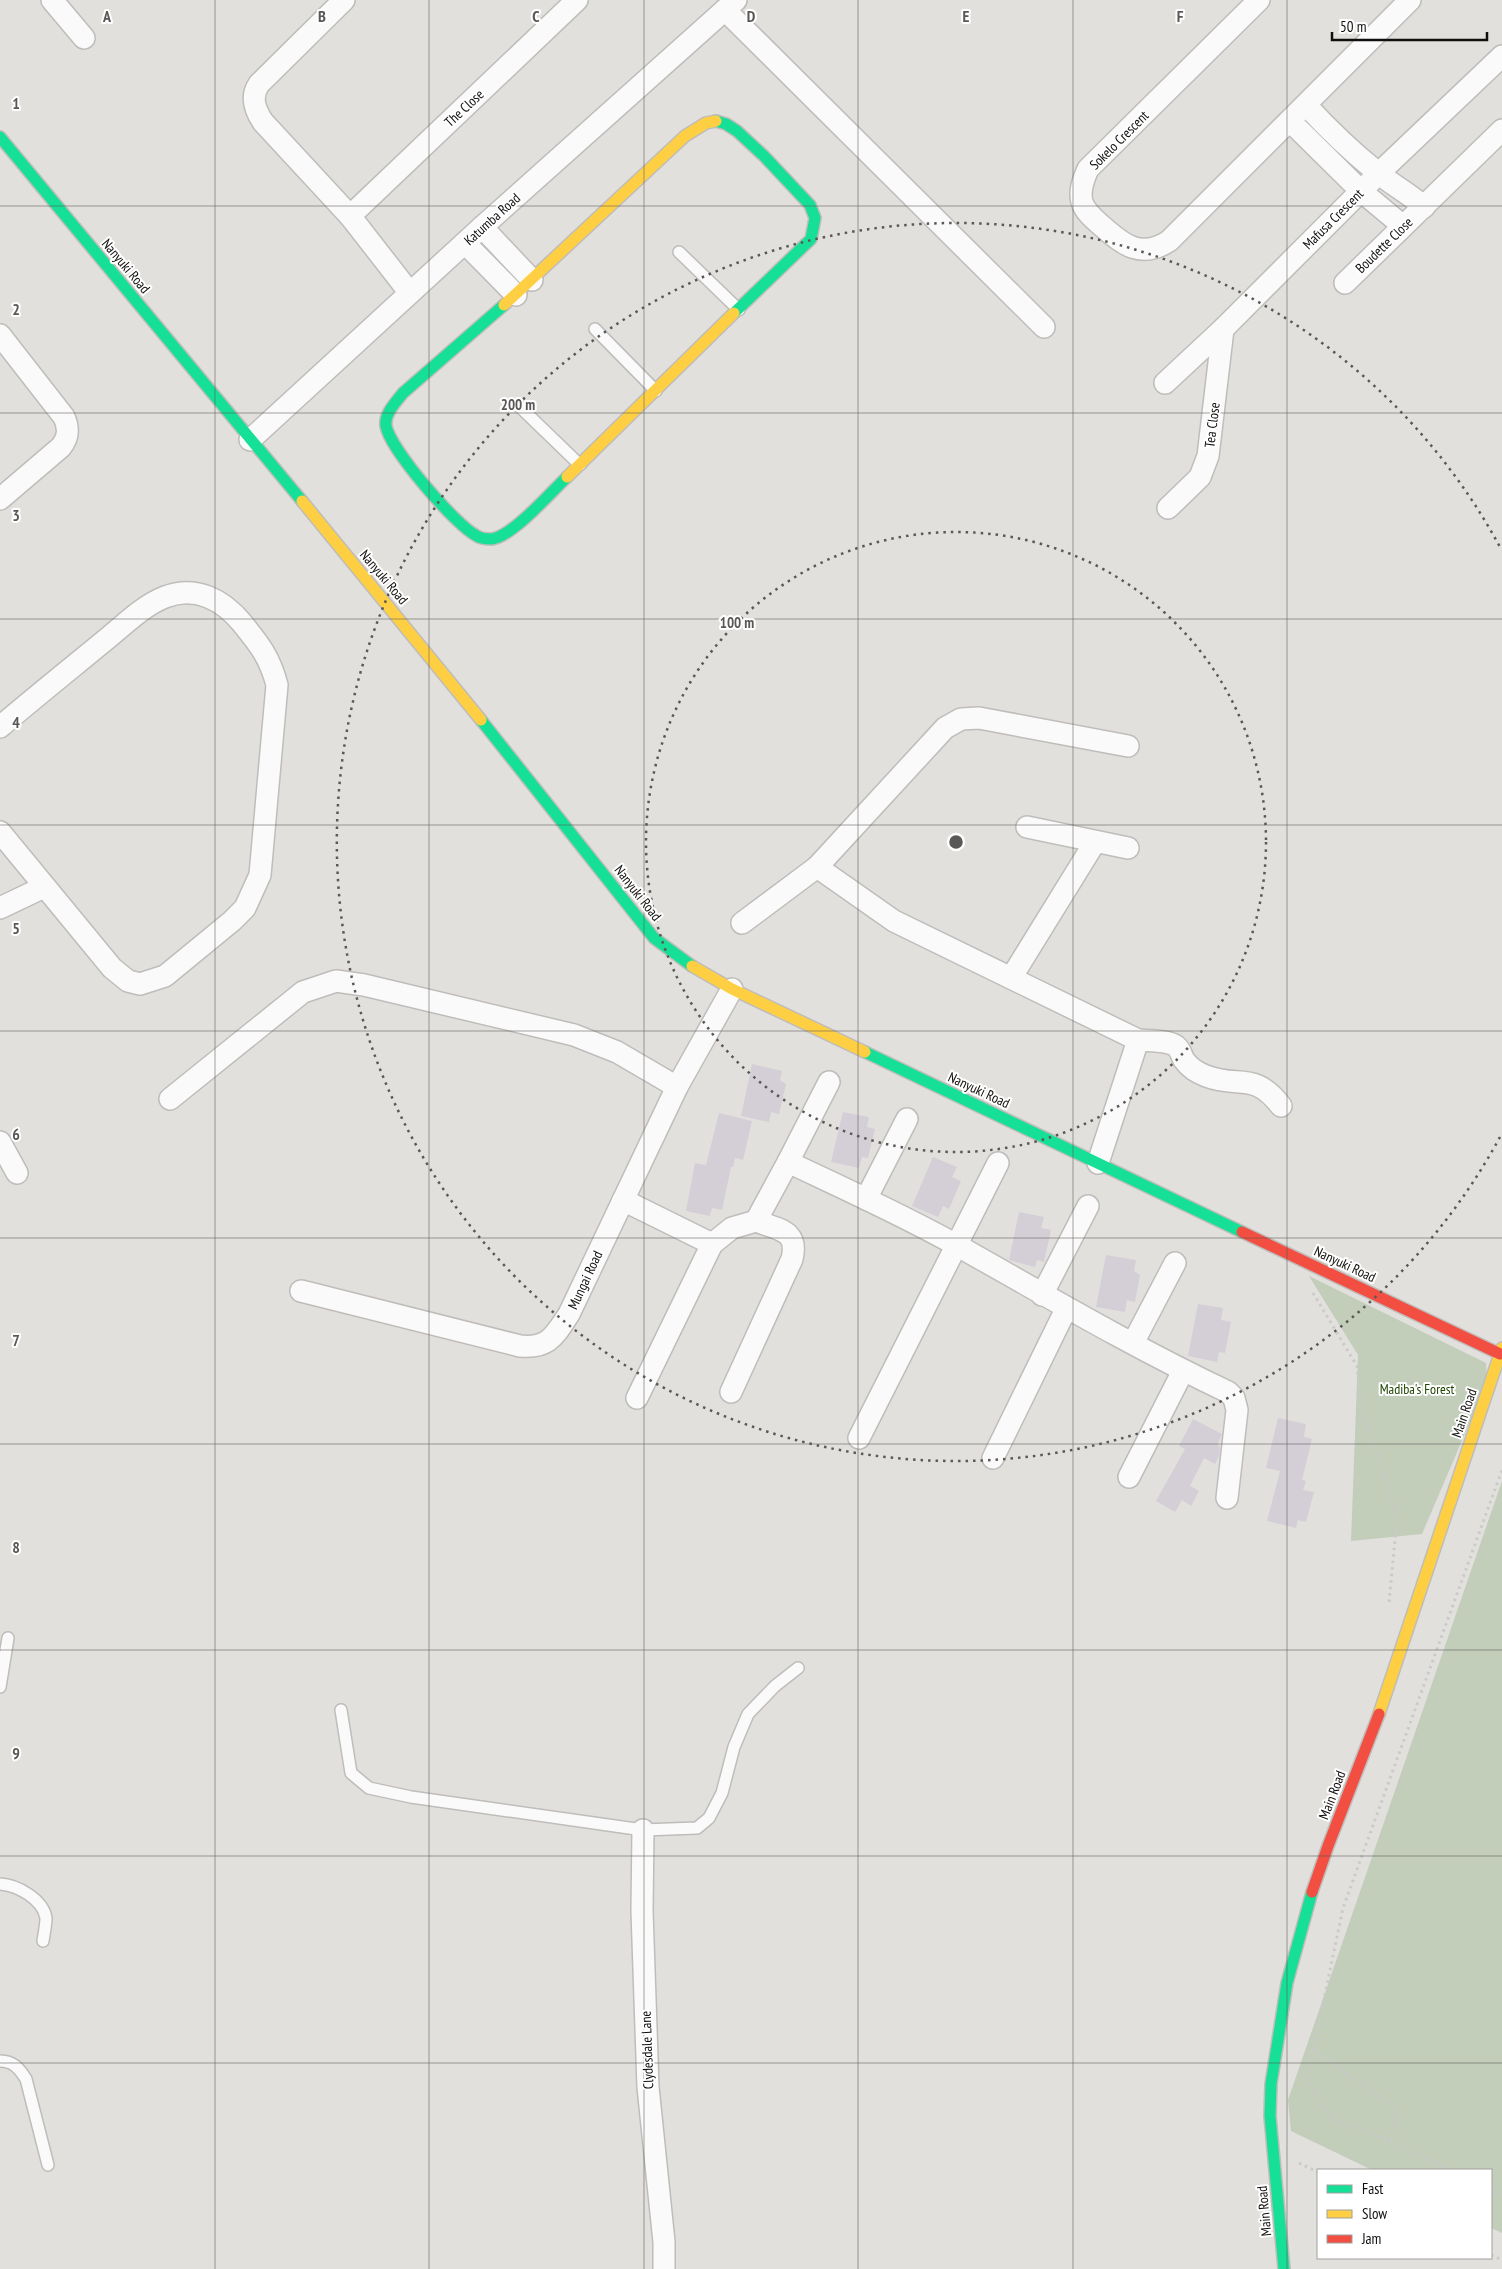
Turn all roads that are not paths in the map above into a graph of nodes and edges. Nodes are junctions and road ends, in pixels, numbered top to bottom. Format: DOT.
graph roads {
  1 [pos="52,0"];
  2 [pos="344,0"];
  3 [pos="577,0"];
  4 [pos="1259,0"];
  5 [pos="1410,0"];
  6 [pos="730,5"];
  7 [pos="84,38"];
  8 [pos="1502,56"];
  9 [pos="1306,105"];
  10 [pos="1290,121"];
  11 [pos="1502,130"];
  12 [pos="0,137"];
  13 [pos="1378,174"];
  14 [pos="1361,191"];
  15 [pos="1424,207"];
  16 [pos="350,216"];
  17 [pos="1403,226"];
  18 [pos="482,227"];
  19 [pos="465,243"];
  20 [pos="679,252"];
  21 [pos="532,280"];
  22 [pos="1345,283"];
  23 [pos="410,293"];
  24 [pos="516,295"];
  25 [pos="739,310"];
  26 [pos="1044,327"];
  27 [pos="595,328"];
  28 [pos="1223,328"];
  29 [pos="0,335"];
  30 [pos="1165,383"];
  31 [pos="656,390"];
  32 [pos="520,407"];
  33 [pos="250,440"];
  34 [pos="580,465"];
  35 [pos="0,498"];
  36 [pos="1168,508"];
  37 [pos="0,726"];
  38 [pos="1128,746"];
  39 [pos="1027,828"];
  40 [pos="0,832"];
  41 [pos="1095,842"];
  42 [pos="1128,848"];
  43 [pos="817,866"];
  44 [pos="44,887"];
  45 [pos="0,908"];
  46 [pos="742,923"];
  47 [pos="1010,978"];
  48 [pos="732,989"];
  49 [pos="1138,1040"];
  50 [pos="829,1082"];
  51 [pos="677,1087"];
  52 [pos="170,1099"];
  53 [pos="1281,1106"];
  54 [pos="907,1119"];
  55 [pos="0,1142"];
  56 [pos="788,1162"];
  57 [pos="998,1163"];
  58 [pos="1098,1163"];
  59 [pos="17,1173"];
  60 [pos="866,1199"];
  61 [pos="623,1200"];
  62 [pos="1088,1206"];
  63 [pos="756,1221"];
  64 [pos="712,1244"];
  65 [pos="956,1245"];
  66 [pos="1175,1264"];
  67 [pos="301,1291"];
  68 [pos="1042,1294"];
  69 [pos="1066,1309"];
  70 [pos="1133,1343"];
  71 [pos="1501,1351"];
  72 [pos="1183,1371"];
  73 [pos="731,1392"];
  74 [pos="637,1398"];
  75 [pos="859,1438"];
  76 [pos="994,1458"];
  77 [pos="1130,1477"];
  78 [pos="1227,1498"];
  79 [pos="8,1638"];
  80 [pos="798,1668"];
  81 [pos="0,1687"];
  82 [pos="341,1710"];
  83 [pos="643,1830"];
  84 [pos="0,1884"];
  85 [pos="44,1941"];
  86 [pos="0,2061"];
  87 [pos="48,2165"];
  88 [pos="664,2269"];
  89 [pos="1284,2269"];
  1 -- 7 [label="street"];
  2 -- 16 [label="street"];
  3 -- 16 [label="street, The Close"];
  4 -- 10 [label="street, Sokelo Crescent"];
  5 -- 9 [label="street, Sokelo Crescent"];
  6 -- 18 [label="street, Katumba Road"];
  6 -- 26 [label="street"];
  8 -- 13 [label="street, Mafusa Crescent"];
  9 -- 10 [label="street, Sokelo Crescent"];
  9 -- 13 [label="street"];
  10 -- 14 [label="street"];
  11 -- 15 [label="street, Boudette Close"];
  12 -- 33 [label="street, Nanyuki Road"];
  13 -- 14 [label="street, Mafusa Crescent"];
  13 -- 15 [label="street, Boudette Close"];
  14 -- 17 [label="street"];
  14 -- 28 [label="street, Mafusa Crescent"];
  15 -- 17 [label="street, Boudette Close"];
  16 -- 23 [label="street"];
  17 -- 22 [label="street, Boudette Close"];
  18 -- 19 [label="street, Katumba Road"];
  18 -- 21 [label="street"];
  19 -- 23 [label="street, Katumba Road"];
  19 -- 24 [label="street"];
  20 -- 25 [label="lane"];
  21 -- 24 [label="street"];
  21 -- 25 [label="street"];
  23 -- 33 [label="street, Katumba Road"];
  24 -- 34 [label="street"];
  25 -- 31 [label="street"];
  27 -- 31 [label="lane"];
  28 -- 30 [label="street, Mafusa Crescent"];
  28 -- 36 [label="street, Tea Close"];
  29 -- 35 [label="street"];
  31 -- 34 [label="street"];
  32 -- 34 [label="lane"];
  33 -- 48 [label="street, Nanyuki Road"];
  37 -- 44 [label="street"];
  38 -- 43 [label="street"];
  39 -- 41 [label="street"];
  40 -- 44 [label="street"];
  41 -- 42 [label="street"];
  41 -- 47 [label="street"];
  43 -- 46 [label="street"];
  43 -- 47 [label="street"];
  44 -- 45 [label="street"];
  47 -- 49 [label="street"];
  48 -- 51 [label="street, Mungai Road"];
  48 -- 58 [label="street, Nanyuki Road"];
  49 -- 53 [label="street"];
  49 -- 58 [label="street"];
  50 -- 56 [label="street"];
  51 -- 52 [label="street"];
  51 -- 61 [label="street, Mungai Road"];
  54 -- 60 [label="street"];
  55 -- 59 [label="street"];
  56 -- 60 [label="street"];
  56 -- 63 [label="street"];
  57 -- 65 [label="street"];
  58 -- 71 [label="street, Nanyuki Road"];
  60 -- 65 [label="street"];
  61 -- 64 [label="street"];
  61 -- 67 [label="street, Mungai Road"];
  62 -- 68 [label="street"];
  63 -- 64 [label="street"];
  63 -- 73 [label="street"];
  64 -- 74 [label="street"];
  65 -- 68 [label="street"];
  65 -- 75 [label="street"];
  66 -- 70 [label="street"];
  68 -- 69 [label="street"];
  69 -- 70 [label="street"];
  69 -- 76 [label="street"];
  70 -- 72 [label="street"];
  71 -- 89 [label="street, Main Road"];
  72 -- 77 [label="street"];
  72 -- 78 [label="street"];
  79 -- 81 [label="lane"];
  80 -- 83 [label="lane"];
  82 -- 83 [label="lane"];
  83 -- 88 [label="street, Clydesdale Lane"];
  84 -- 85 [label="lane"];
  86 -- 87 [label="lane"];
}
